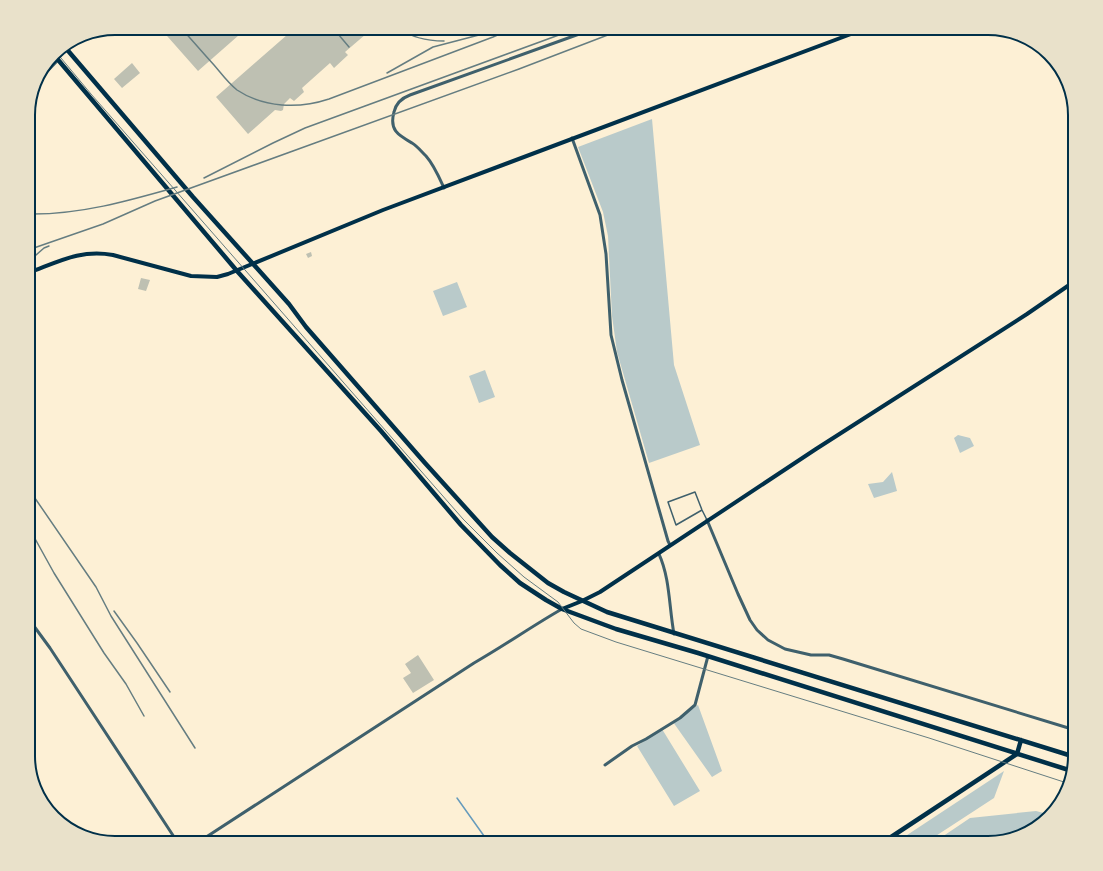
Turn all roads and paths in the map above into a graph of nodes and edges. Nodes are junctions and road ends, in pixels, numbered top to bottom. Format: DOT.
graph roads {
  1 [pos="577,35"];
  2 [pos="848,35"];
  3 [pos="68,51"];
  4 [pos="58,60"];
  5 [pos="53,64"];
  6 [pos="572,138"];
  7 [pos="444,188"];
  8 [pos="252,264"];
  9 [pos="35,270"];
  10 [pos="236,271"];
  11 [pos="1068,286"];
  12 [pos="702,510"];
  13 [pos="708,520"];
  14 [pos="670,545"];
  15 [pos="659,554"];
  16 [pos="582,601"];
  17 [pos="562,609"];
  18 [pos="35,628"];
  19 [pos="674,634"];
  20 [pos="708,656"];
  21 [pos="1068,728"];
  22 [pos="1021,740"];
  23 [pos="1017,754"];
  24 [pos="1068,755"];
  25 [pos="605,765"];
  26 [pos="1066,769"];
  27 [pos="173,836"];
  28 [pos="208,836"];
  29 [pos="893,836"];
  1 -- 7 [label="street"];
  2 -- 6 [label="main road"];
  3 -- 8 [label="main road"];
  4 -- 5 [label="street"];
  4 -- 10 [label="main road"];
  6 -- 7 [label="main road"];
  6 -- 14 [label="street"];
  7 -- 8 [label="main road"];
  8 -- 10 [label="main road"];
  8 -- 16 [label="main road"];
  9 -- 10 [label="main road"];
  10 -- 17 [label="main road"];
  11 -- 13 [label="main road"];
  12 -- 12 [label="lane"];
  12 -- 13 [label="lane"];
  13 -- 14 [label="main road"];
  13 -- 21 [label="street"];
  14 -- 15 [label="main road"];
  15 -- 16 [label="main road"];
  15 -- 19 [label="street"];
  16 -- 17 [label="main road"];
  16 -- 19 [label="main road"];
  17 -- 20 [label="main road"];
  17 -- 28 [label="street"];
  18 -- 27 [label="street"];
  19 -- 22 [label="main road"];
  20 -- 23 [label="main road"];
  20 -- 25 [label="street"];
  22 -- 23 [label="main road"];
  22 -- 24 [label="main road"];
  23 -- 26 [label="main road"];
  23 -- 29 [label="main road"];
}
